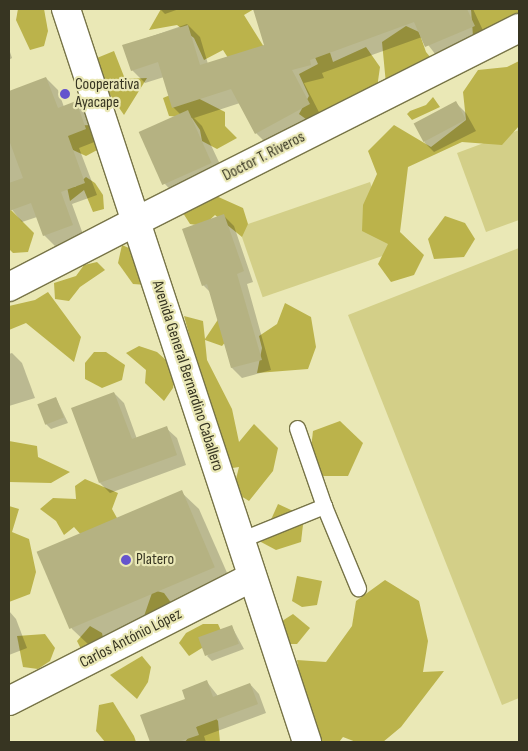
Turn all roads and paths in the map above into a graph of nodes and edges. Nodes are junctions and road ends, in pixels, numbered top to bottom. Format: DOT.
graph roads {
  1 [pos="66,9"];
  2 [pos="519,28"];
  3 [pos="137,221"];
  4 [pos="9,288"];
  5 [pos="297,428"];
  6 [pos="324,506"];
  7 [pos="240,540"];
  8 [pos="252,577"];
  9 [pos="358,588"];
  10 [pos="9,701"];
  11 [pos="307,742"];
  1 -- 3 [label="main road, Avenida General Bernardino Caballero"];
  2 -- 3 [label="main road, Doctor T. Riveros"];
  3 -- 4 [label="main road, Doctor T. Riveros"];
  3 -- 7 [label="main road, Avenida General Bernardino Caballero"];
  5 -- 6 [label="lane"];
  6 -- 7 [label="lane"];
  6 -- 9 [label="lane"];
  7 -- 8 [label="main road, Avenida General Bernardino Caballero"];
  8 -- 10 [label="main road, Carlos António López"];
  8 -- 11 [label="main road, Avenida General Bernardino Caballero"];
}
